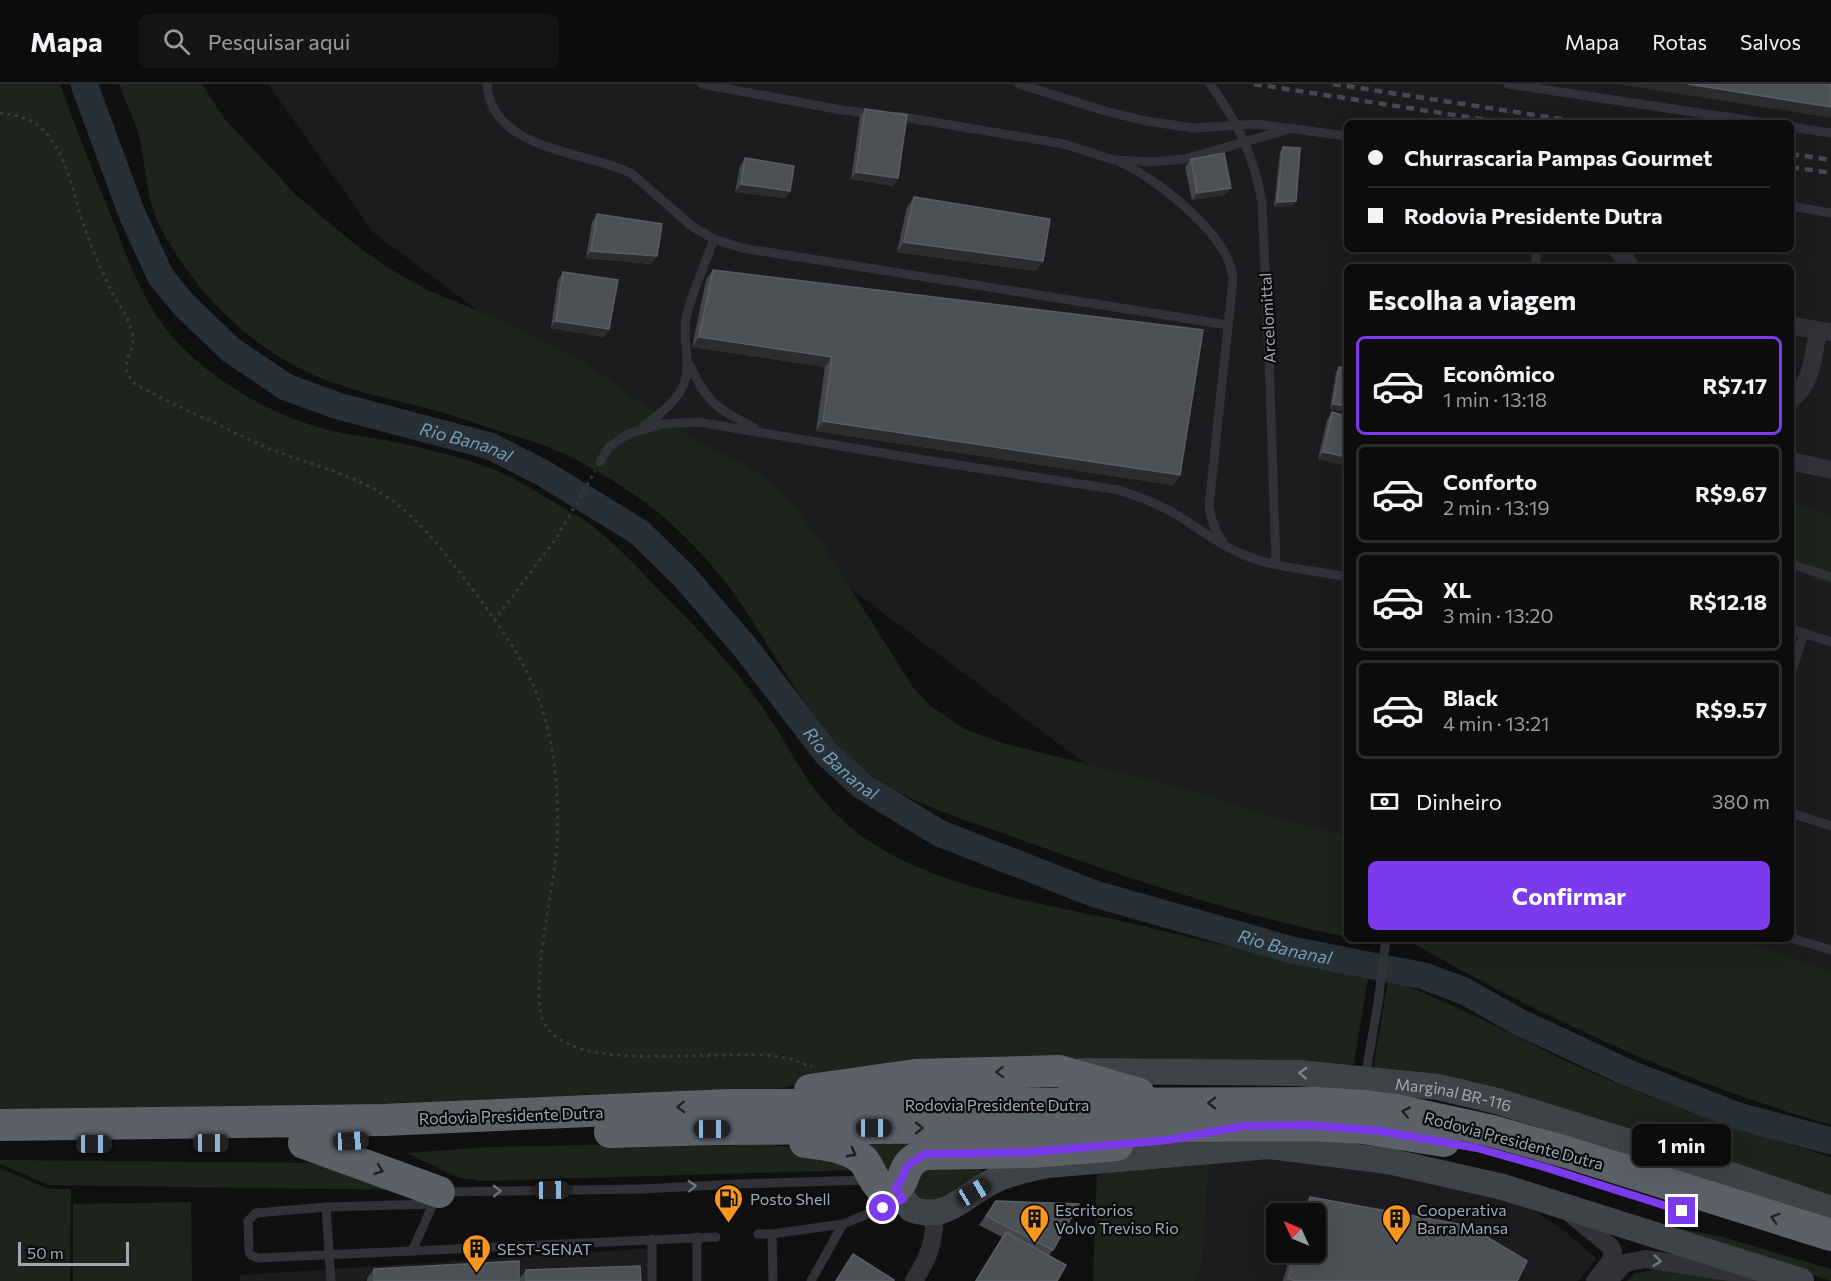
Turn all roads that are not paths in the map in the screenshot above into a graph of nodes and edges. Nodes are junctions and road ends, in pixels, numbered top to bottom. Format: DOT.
graph roads {
  1 [pos="487,84"];
  2 [pos="702,84"];
  3 [pos="1019,84"];
  4 [pos="1210,84"];
  5 [pos="1508,84"];
  6 [pos="751,88"];
  7 [pos="1746,120"];
  8 [pos="1794,127"];
  9 [pos="1293,128"];
  10 [pos="1831,133"];
  11 [pos="1344,136"];
  12 [pos="1114,160"];
  13 [pos="1794,207"];
  14 [pos="1831,213"];
  15 [pos="714,239"];
  16 [pos="1228,325"];
  17 [pos="1794,326"];
  18 [pos="1825,331"];
  19 [pos="686,356"];
  20 [pos="1794,397"];
  21 [pos="640,429"];
  22 [pos="763,432"];
  23 [pos="1794,461"];
  24 [pos="600,462"];
  25 [pos="1831,470"];
  26 [pos="1227,547"];
  27 [pos="1275,564"];
  28 [pos="1794,565"];
  29 [pos="1344,576"];
  30 [pos="1831,577"];
  31 [pos="1794,630"];
  32 [pos="1804,634"];
  33 [pos="1831,642"];
  34 [pos="1794,664"];
  35 [pos="1794,814"];
  36 [pos="1831,826"];
  37 [pos="1794,939"];
  38 [pos="1386,942"];
  39 [pos="1831,950"];
  40 [pos="1059,1071"];
  41 [pos="1363,1078"];
  42 [pos="1172,1104"];
  43 [pos="720,1117"];
  44 [pos="0,1125"];
  45 [pos="1243,1126"];
  46 [pos="304,1143"];
  47 [pos="0,1144"];
  48 [pos="890,1189"];
  49 [pos="436,1198"];
  50 [pos="1557,1203"];
  51 [pos="327,1208"];
  52 [pos="1831,1209"];
  53 [pos="935,1213"];
  54 [pos="843,1224"];
  55 [pos="758,1234"];
  56 [pos="772,1234"];
  57 [pos="1831,1235"];
  58 [pos="697,1237"];
  59 [pos="716,1237"];
  60 [pos="652,1239"];
  61 [pos="412,1251"];
  62 [pos="331,1255"];
  63 [pos="1831,1257"];
  64 [pos="331,1281"];
  65 [pos="652,1281"];
  66 [pos="697,1281"];
  67 [pos="772,1281"];
  68 [pos="811,1281"];
  69 [pos="914,1281"];
  70 [pos="1595,1281"];
  71 [pos="1608,1281"];
  72 [pos="1784,1281"];
  73 [pos="1801,1281"];
  1 -- 15 [label="lane"];
  2 -- 6 [label="lane"];
  3 -- 9 [label="lane"];
  4 -- 27 [label="lane, Arcelomittal, bridge"];
  5 -- 7 [label="lane"];
  6 -- 12 [label="lane"];
  8 -- 10 [label="lane"];
  9 -- 11 [label="lane"];
  9 -- 12 [label="lane"];
  12 -- 16 [label="lane"];
  13 -- 14 [label="lane"];
  15 -- 16 [label="lane"];
  15 -- 19 [label="lane"];
  16 -- 26 [label="lane"];
  17 -- 18 [label="street"];
  18 -- 20 [label="street"];
  19 -- 21 [label="lane"];
  19 -- 22 [label="lane"];
  21 -- 22 [label="lane"];
  21 -- 24 [label="lane"];
  22 -- 26 [label="lane"];
  23 -- 25 [label="street"];
  26 -- 27 [label="lane"];
  27 -- 29 [label="lane"];
  28 -- 30 [label="lane"];
  31 -- 32 [label="lane"];
  32 -- 33 [label="lane"];
  32 -- 34 [label="lane"];
  35 -- 36 [label="lane"];
  37 -- 39 [label="lane"];
  38 -- 41 [label="lane"];
  41 -- 40 [label="main road, Marginal BR-116, one-way"];
  40 -- 42 [label="highway"];
  40 -- 43 [label="highway, one-way"];
  41 -- 52 [label="main road, Marginal BR-116"];
  42 -- 43 [label="highway, Rodovia Presidente Dutra"];
  57 -- 42 [label="highway, Rodovia Presidente Dutra, one-way"];
  43 -- 44 [label="highway, Rodovia Presidente Dutra, one-way"];
  43 -- 45 [label="highway, Rodovia Presidente Dutra, one-way"];
  43 -- 46 [label="highway, Rodovia Presidente Dutra"];
  43 -- 48 [label="highway, one-way"];
  45 -- 48 [label="highway"];
  45 -- 63 [label="highway, Rodovia Presidente Dutra"];
  46 -- 47 [label="highway, Rodovia Presidente Dutra"];
  46 -- 49 [label="highway, one-way"];
  49 -- 48 [label="lane, one-way"];
  48 -- 53 [label="main road"];
  48 -- 54 [label="lane"];
  49 -- 51 [label="lane"];
  49 -- 61 [label="lane"];
  50 -- 53 [label="main road"];
  50 -- 70 [label="street"];
  50 -- 73 [label="main road"];
  51 -- 62 [label="lane"];
  51 -- 62 [label="lane"];
  53 -- 69 [label="street"];
  54 -- 56 [label="lane"];
  54 -- 68 [label="lane"];
  55 -- 56 [label="lane"];
  56 -- 67 [label="lane"];
  58 -- 59 [label="lane"];
  58 -- 60 [label="lane"];
  58 -- 66 [label="lane"];
  60 -- 61 [label="lane"];
  60 -- 65 [label="lane"];
  61 -- 62 [label="lane"];
  62 -- 64 [label="lane"];
  71 -- 72 [label="street, one-way"];
}
